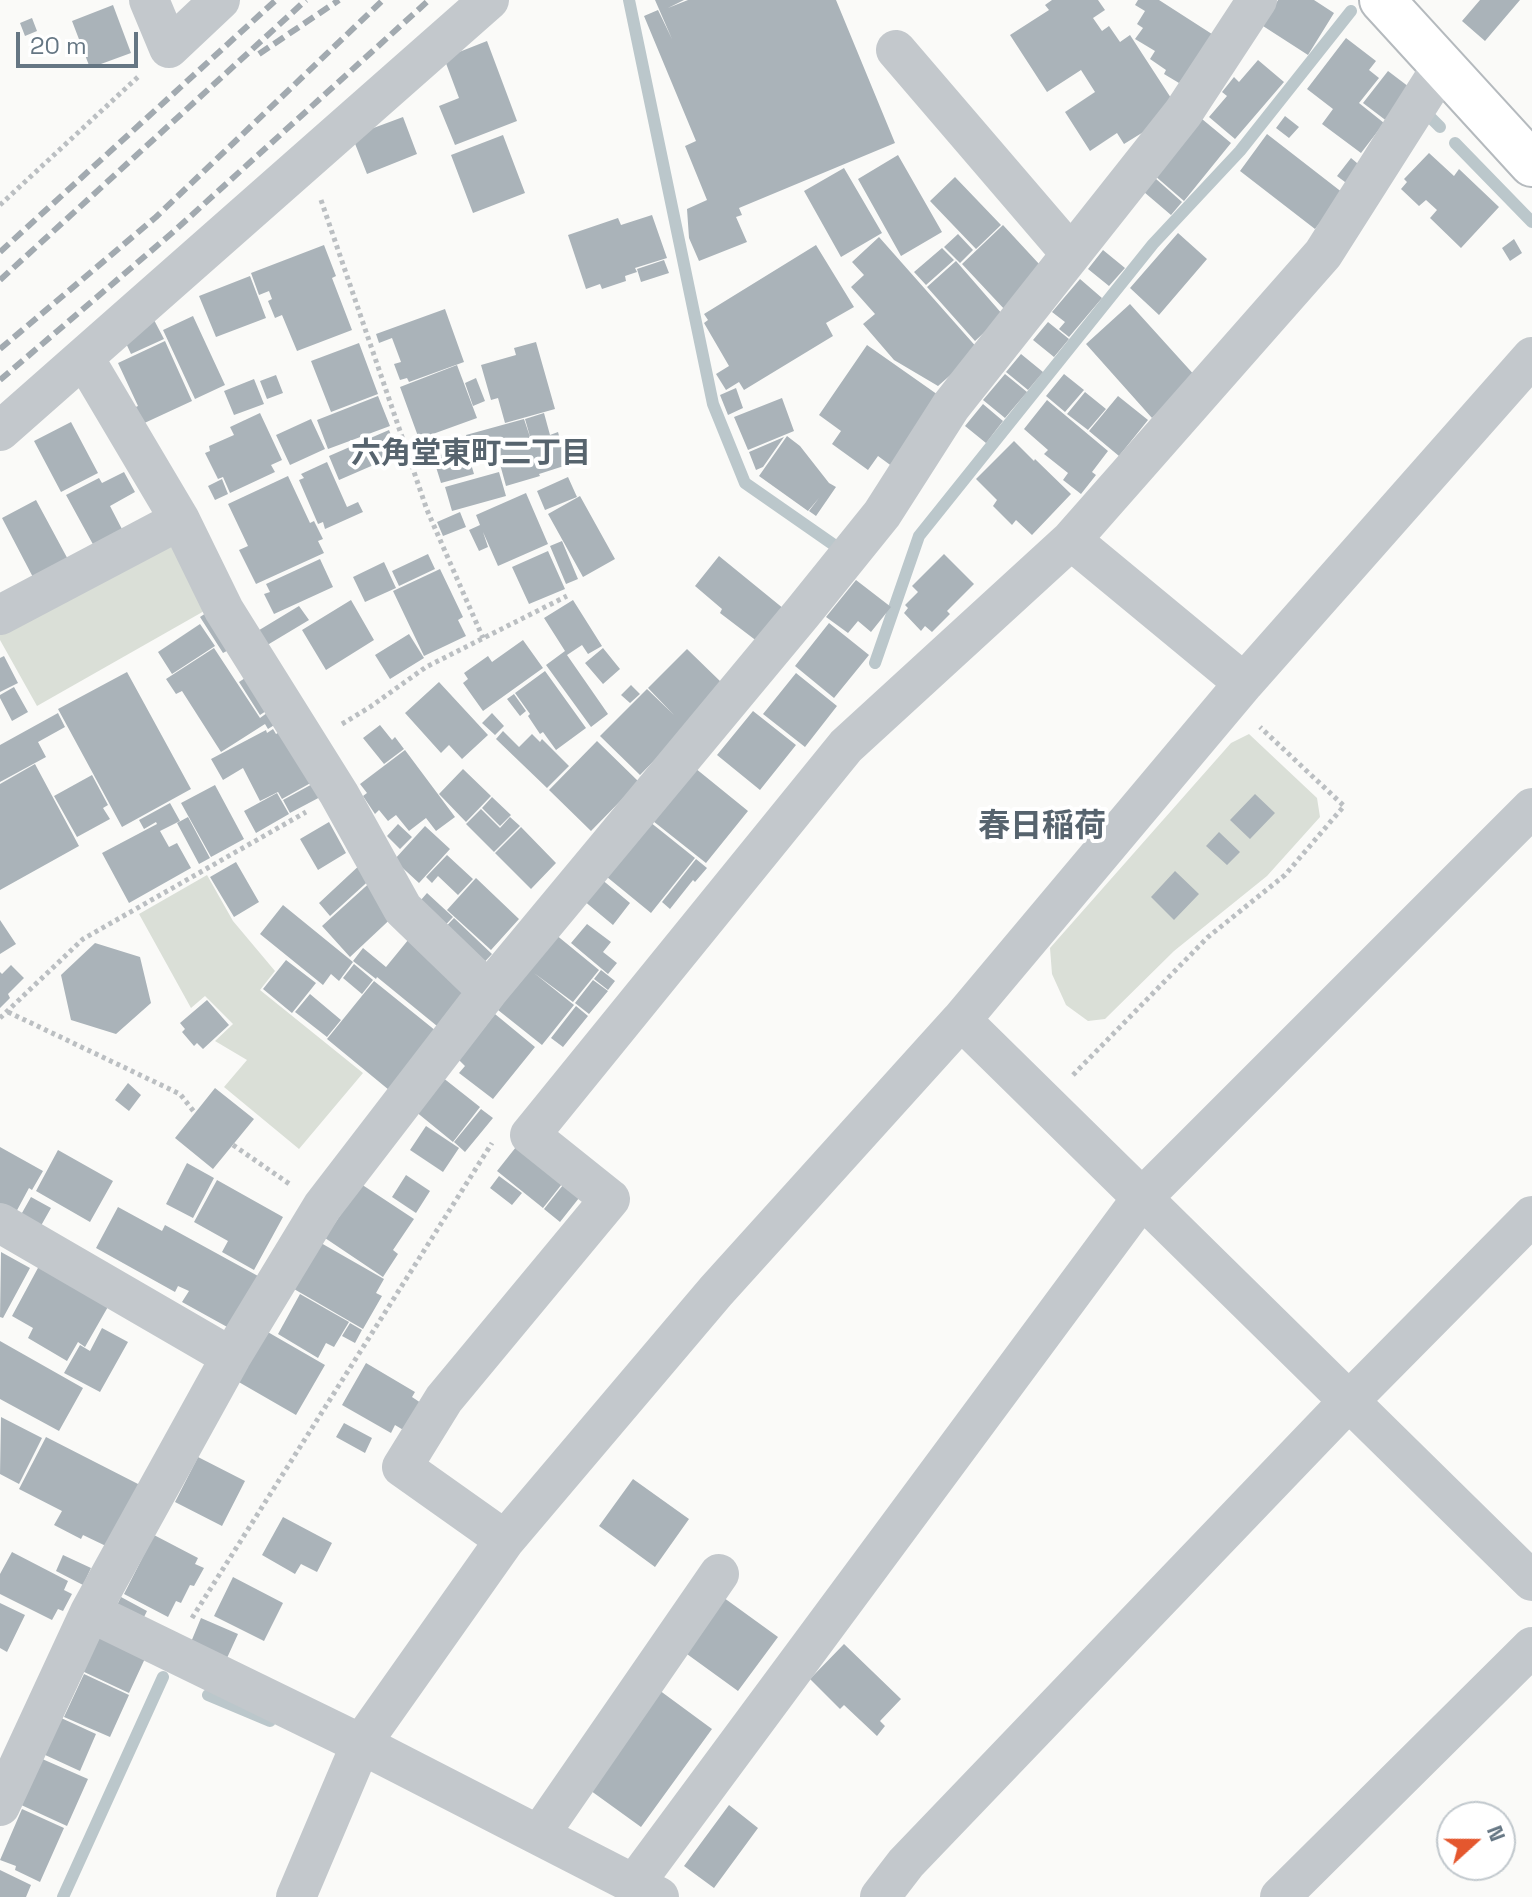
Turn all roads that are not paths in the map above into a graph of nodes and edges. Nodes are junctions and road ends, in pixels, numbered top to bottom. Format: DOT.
graph roads {
  1 [pos="149,0"];
  2 [pos="220,0"];
  3 [pos="489,0"];
  4 [pos="1257,0"];
  5 [pos="1382,0"];
  6 [pos="896,50"];
  7 [pos="1443,65"];
  8 [pos="1532,164"];
  9 [pos="1071,254"];
  10 [pos="1532,357"];
  11 [pos="84,358"];
  12 [pos="0,431"];
  13 [pos="180,520"];
  14 [pos="1071,540"];
  15 [pos="0,615"];
  16 [pos="1237,691"];
  17 [pos="1532,808"];
  18 [pos="488,991"];
  19 [pos="961,1020"];
  20 [pos="1142,1198"];
  21 [pos="1532,1216"];
  22 [pos="0,1223"];
  23 [pos="231,1357"];
  24 [pos="1349,1401"];
  25 [pos="505,1540"];
  26 [pos="719,1574"];
  27 [pos="1532,1581"];
  28 [pos="90,1612"];
  29 [pos="1532,1647"];
  30 [pos="361,1744"];
  31 [pos="0,1806"];
  32 [pos="539,1835"];
  33 [pos="647,1890"];
  34 [pos="296,1897"];
  35 [pos="880,1897"];
  36 [pos="1280,1897"];
  1 -- 2 [label="street"];
  3 -- 11 [label="street"];
  4 -- 9 [label="street"];
  5 -- 7 [label="main road"];
  6 -- 9 [label="street"];
  7 -- 8 [label="main road"];
  7 -- 14 [label="street"];
  9 -- 18 [label="street"];
  10 -- 16 [label="street"];
  11 -- 12 [label="street"];
  11 -- 13 [label="street"];
  13 -- 15 [label="street"];
  13 -- 18 [label="street"];
  14 -- 16 [label="street"];
  14 -- 25 [label="street"];
  16 -- 19 [label="street"];
  17 -- 20 [label="street"];
  18 -- 23 [label="street"];
  19 -- 20 [label="street"];
  19 -- 25 [label="street"];
  20 -- 24 [label="street"];
  20 -- 33 [label="street"];
  21 -- 24 [label="street"];
  22 -- 23 [label="street"];
  23 -- 28 [label="street"];
  24 -- 27 [label="street"];
  24 -- 35 [label="street"];
  25 -- 30 [label="street"];
  26 -- 32 [label="street"];
  28 -- 30 [label="street"];
  28 -- 31 [label="street"];
  29 -- 36 [label="street"];
  30 -- 32 [label="street"];
  30 -- 34 [label="street"];
  32 -- 33 [label="street"];
}
